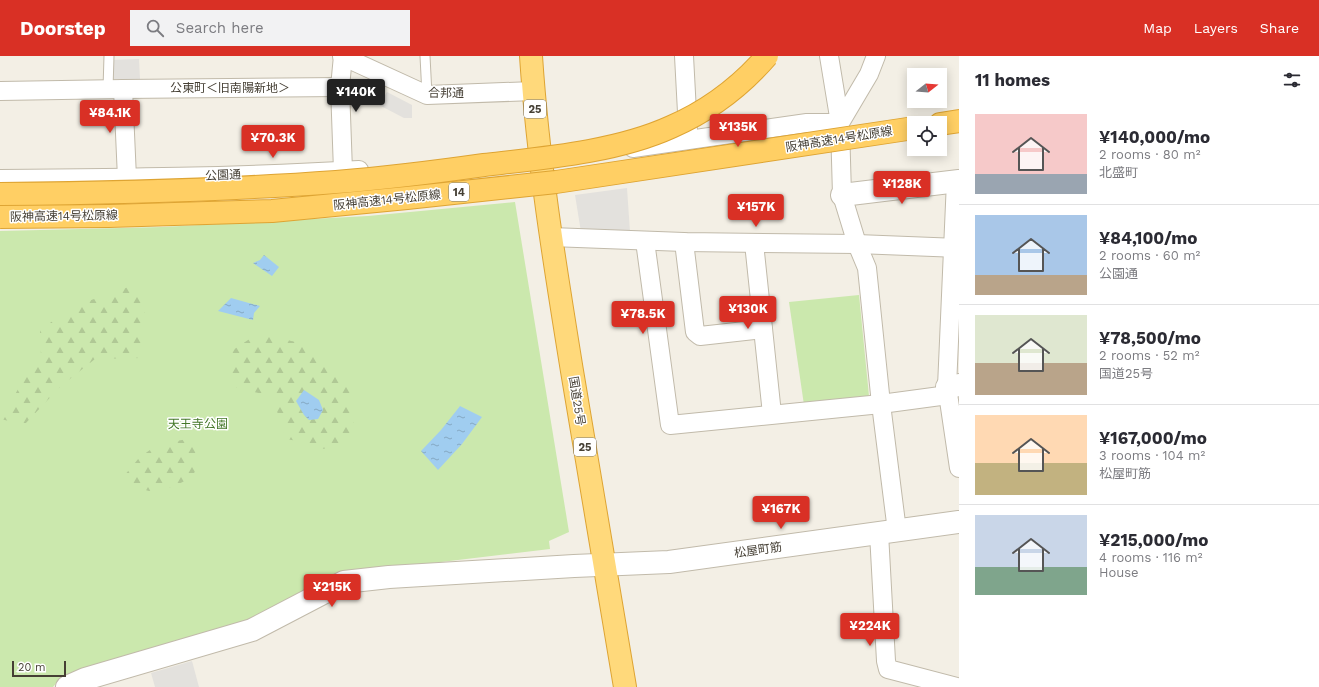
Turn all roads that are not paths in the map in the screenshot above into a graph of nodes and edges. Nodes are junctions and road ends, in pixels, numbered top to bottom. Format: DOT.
graph roads {
  1 [pos="109,56"];
  2 [pos="343,56"];
  3 [pos="425,56"];
  4 [pos="531,56"];
  5 [pos="684,56"];
  6 [pos="767,56"];
  7 [pos="828,56"];
  8 [pos="876,56"];
  9 [pos="340,87"];
  10 [pos="116,89"];
  11 [pos="0,91"];
  12 [pos="533,91"];
  13 [pos="427,95"];
  14 [pos="959,121"];
  15 [pos="840,123"];
  16 [pos="947,123"];
  17 [pos="907,129"];
  18 [pos="688,140"];
  19 [pos="541,162"];
  20 [pos="690,162"];
  21 [pos="343,171"];
  22 [pos="127,178"];
  23 [pos="0,179"];
  24 [pos="957,181"];
  25 [pos="0,194"];
  26 [pos="842,195"];
  27 [pos="0,217"];
  28 [pos="551,237"];
  29 [pos="645,241"];
  30 [pos="684,242"];
  31 [pos="754,243"];
  32 [pos="857,244"];
  33 [pos="956,248"];
  34 [pos="763,329"];
  35 [pos="952,389"];
  36 [pos="881,404"];
  37 [pos="772,414"];
  38 [pos="959,468"];
  39 [pos="959,522"];
  40 [pos="888,532"];
  41 [pos="604,565"];
  42 [pos="66,687"];
  43 [pos="625,687"];
  44 [pos="957,687"];
  1 -- 10 [label="lane"];
  2 -- 9 [label="street"];
  2 -- 13 [label="street, 合邦通"];
  3 -- 13 [label="lane"];
  4 -- 12 [label="highway, 25"];
  5 -- 18 [label="street"];
  6 -- 25 [label="highway, 阪神高速14号松原線 / 14, bridge"];
  7 -- 15 [label="street"];
  8 -- 15 [label="street"];
  9 -- 10 [label="street, 公東町＜旧南陽新地＞"];
  9 -- 21 [label="street"];
  10 -- 11 [label="street, 公東町＜旧南陽新地＞"];
  10 -- 22 [label="street"];
  12 -- 13 [label="street, 合邦通"];
  12 -- 19 [label="highway, 25"];
  14 -- 16 [label="highway"];
  15 -- 18 [label="street"];
  15 -- 20 [label="street"];
  15 -- 26 [label="street"];
  17 -- 27 [label="highway, 阪神高速14号松原線 / 14, bridge"];
  18 -- 19 [label="street"];
  18 -- 20 [label="street"];
  19 -- 20 [label="street"];
  19 -- 21 [label="street, 公園通"];
  19 -- 28 [label="highway, 国道25号 / 25"];
  21 -- 22 [label="street, 公園通"];
  22 -- 23 [label="street, 公園通"];
  24 -- 26 [label="street"];
  24 -- 33 [label="street"];
  26 -- 32 [label="street"];
  28 -- 29 [label="street"];
  28 -- 41 [label="highway, 国道25号 / 25"];
  29 -- 30 [label="street"];
  29 -- 37 [label="street"];
  30 -- 31 [label="street"];
  30 -- 34 [label="street"];
  31 -- 32 [label="street"];
  31 -- 34 [label="street"];
  32 -- 33 [label="street"];
  32 -- 36 [label="street"];
  33 -- 35 [label="street"];
  34 -- 37 [label="street"];
  35 -- 36 [label="street"];
  35 -- 38 [label="street"];
  36 -- 37 [label="street"];
  36 -- 40 [label="street"];
  39 -- 40 [label="street, 松屋町筋"];
  40 -- 41 [label="street, 松屋町筋"];
  40 -- 44 [label="street"];
  41 -- 42 [label="street, 松屋町筋"];
  41 -- 43 [label="highway, 国道25号 / 25"];
}
